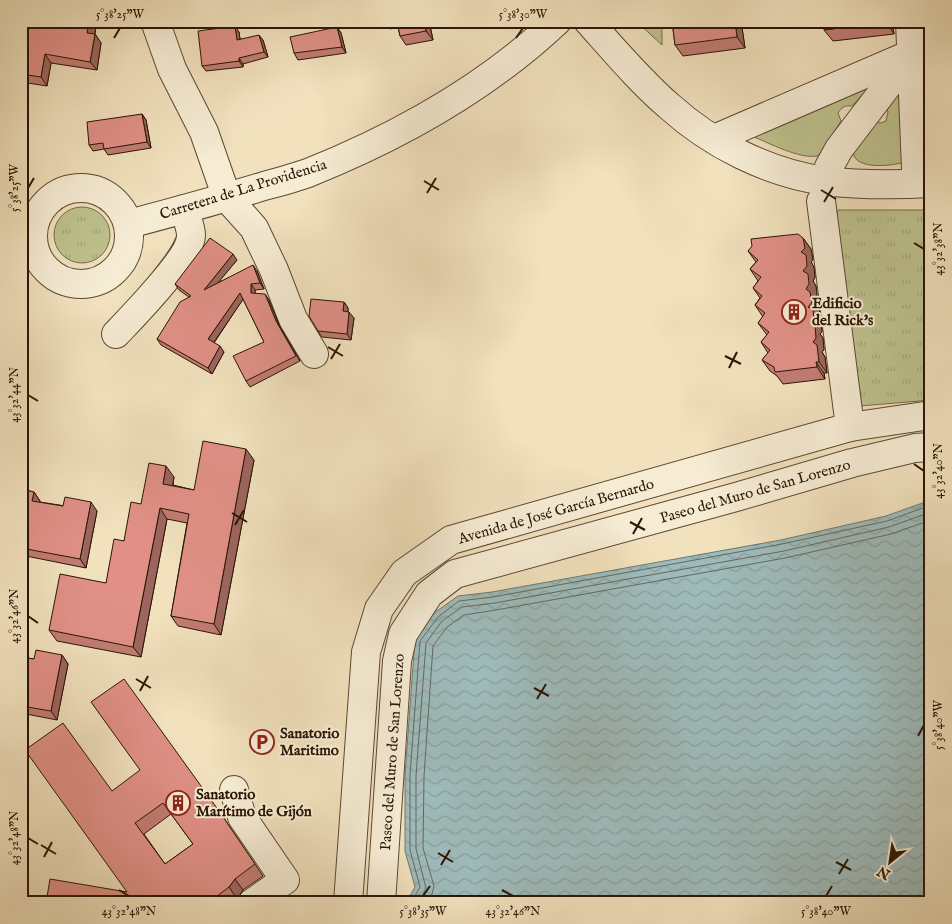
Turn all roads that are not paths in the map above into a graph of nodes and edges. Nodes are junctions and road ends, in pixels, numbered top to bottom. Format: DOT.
graph roads {
  1 [pos="155,21"];
  2 [pos="557,21"];
  3 [pos="588,21"];
  4 [pos="910,21"];
  5 [pos="911,54"];
  6 [pos="714,139"];
  7 [pos="830,167"];
  8 [pos="923,176"];
  9 [pos="227,198"];
  10 [pos="821,202"];
  11 [pos="184,209"];
  12 [pos="129,224"];
  13 [pos="28,250"];
  14 [pos="116,334"];
  15 [pos="314,354"];
  16 [pos="931,415"];
  17 [pos="850,427"];
  18 [pos="931,447"];
  19 [pos="234,790"];
  20 [pos="252,903"];
  21 [pos="348,903"];
  22 [pos="382,903"];
  1 -- 9 [label="street"];
  2 -- 9 [label="street, Carretera de La Providencia"];
  3 -- 6 [label="street"];
  4 -- 5 [label="street"];
  5 -- 6 [label="street"];
  5 -- 7 [label="street"];
  5 -- 8 [label="street"];
  6 -- 8 [label="street"];
  9 -- 11 [label="street, Carretera de La Providencia"];
  9 -- 15 [label="street"];
  10 -- 17 [label="street"];
  11 -- 12 [label="street, Carretera de La Providencia"];
  11 -- 14 [label="street"];
  12 -- 13 [label="street"];
  12 -- 13 [label="street"];
  16 -- 17 [label="street, Avenida de José García Bernardo"];
  17 -- 21 [label="street, Avenida de José García Bernardo"];
  18 -- 22 [label="street, Paseo del Muro de San Lorenzo"];
  19 -- 20 [label="street"];
}
